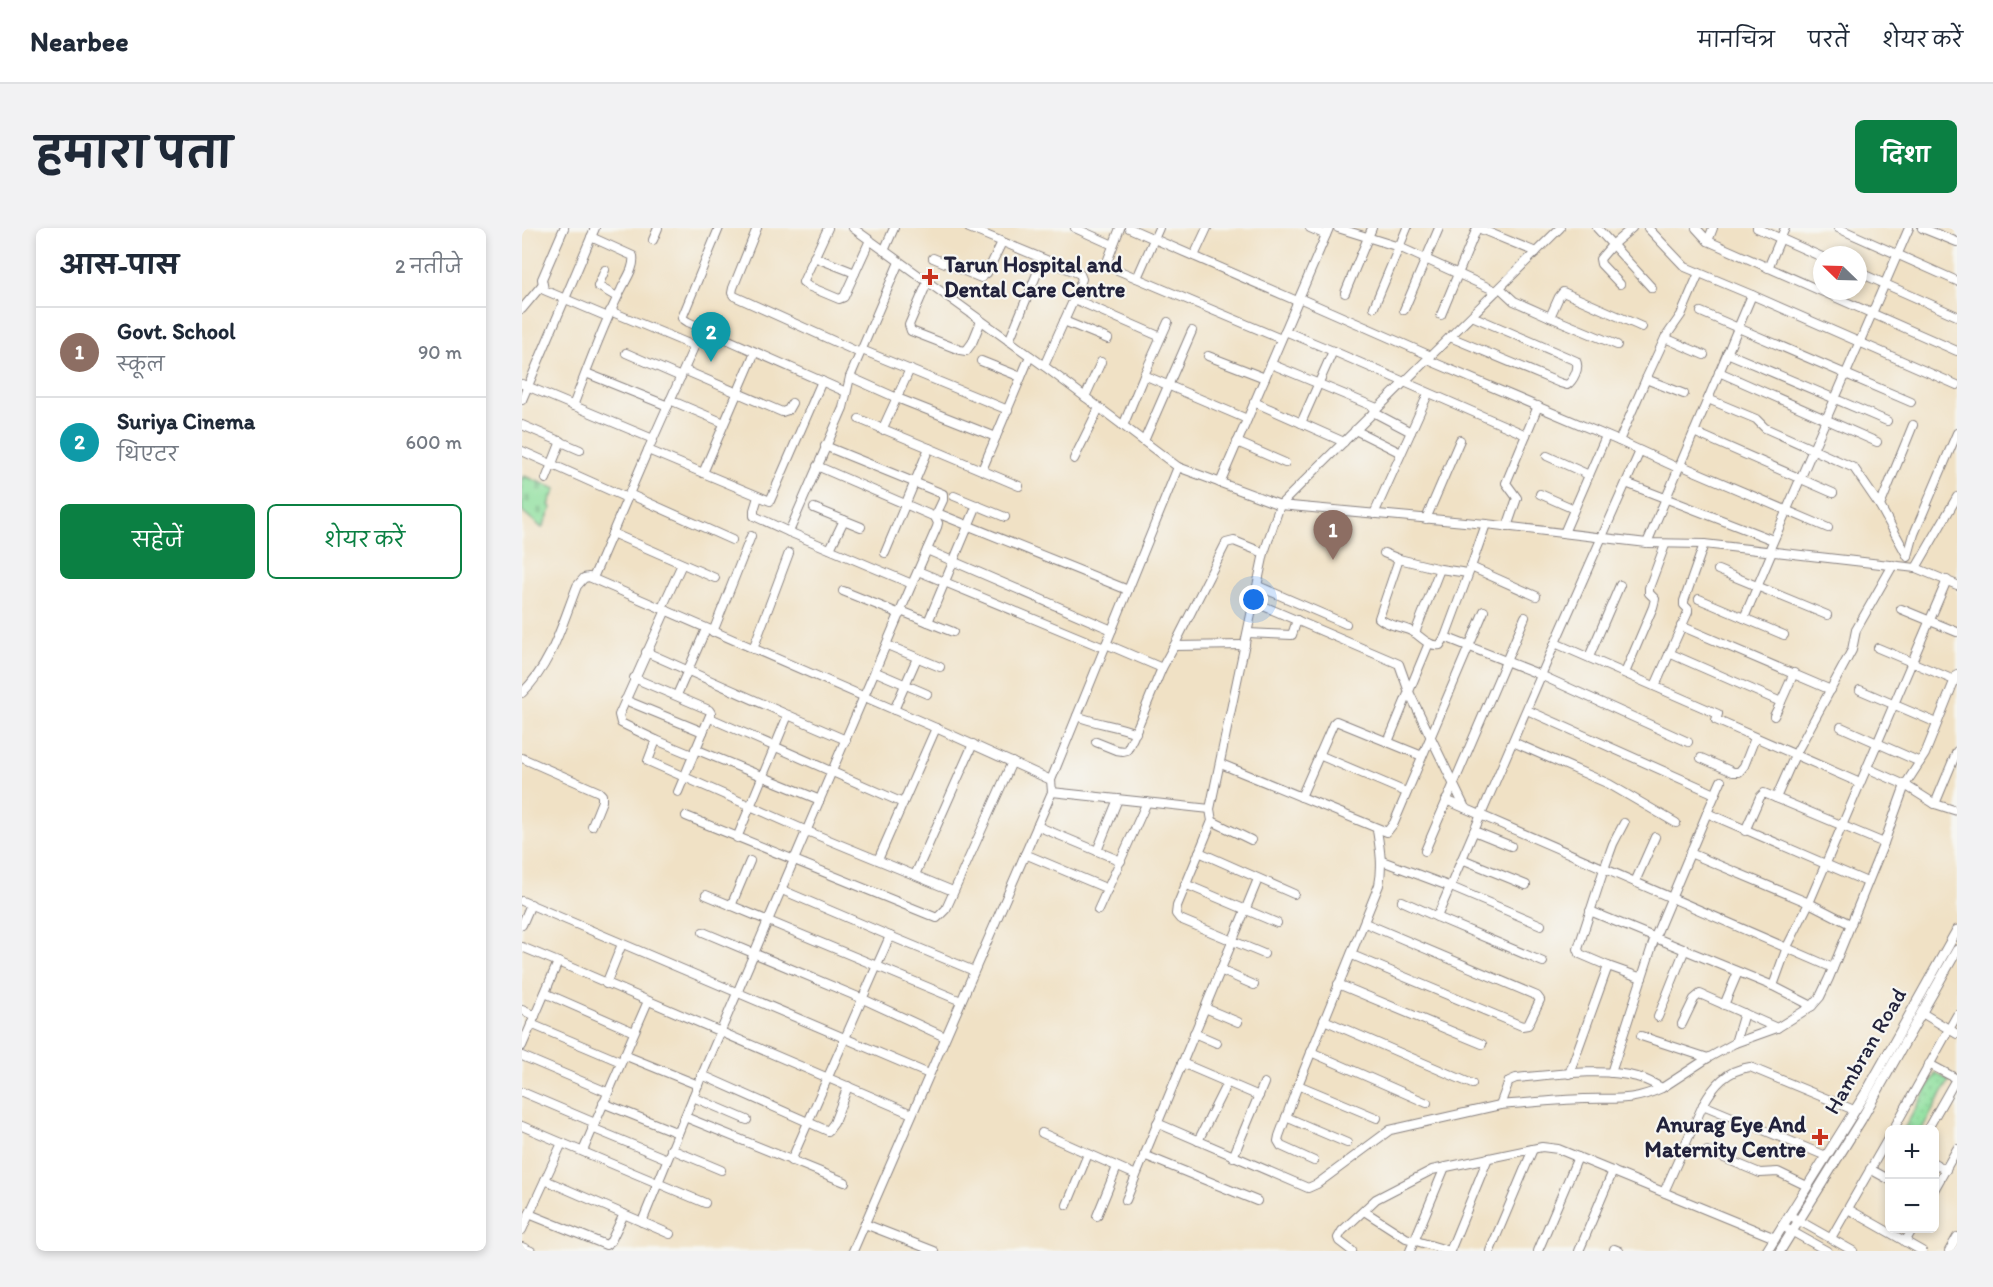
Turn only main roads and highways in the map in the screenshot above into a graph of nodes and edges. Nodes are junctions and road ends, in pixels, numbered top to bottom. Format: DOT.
graph roads {
  1 [pos="1957,930"];
  2 [pos="1957,950"];
  3 [pos="1767,1251"];
  4 [pos="1780,1251"];
  1 -- 3 [label="main road, Hambran Road"];
  2 -- 4 [label="main road, Hambran Road"];
}
